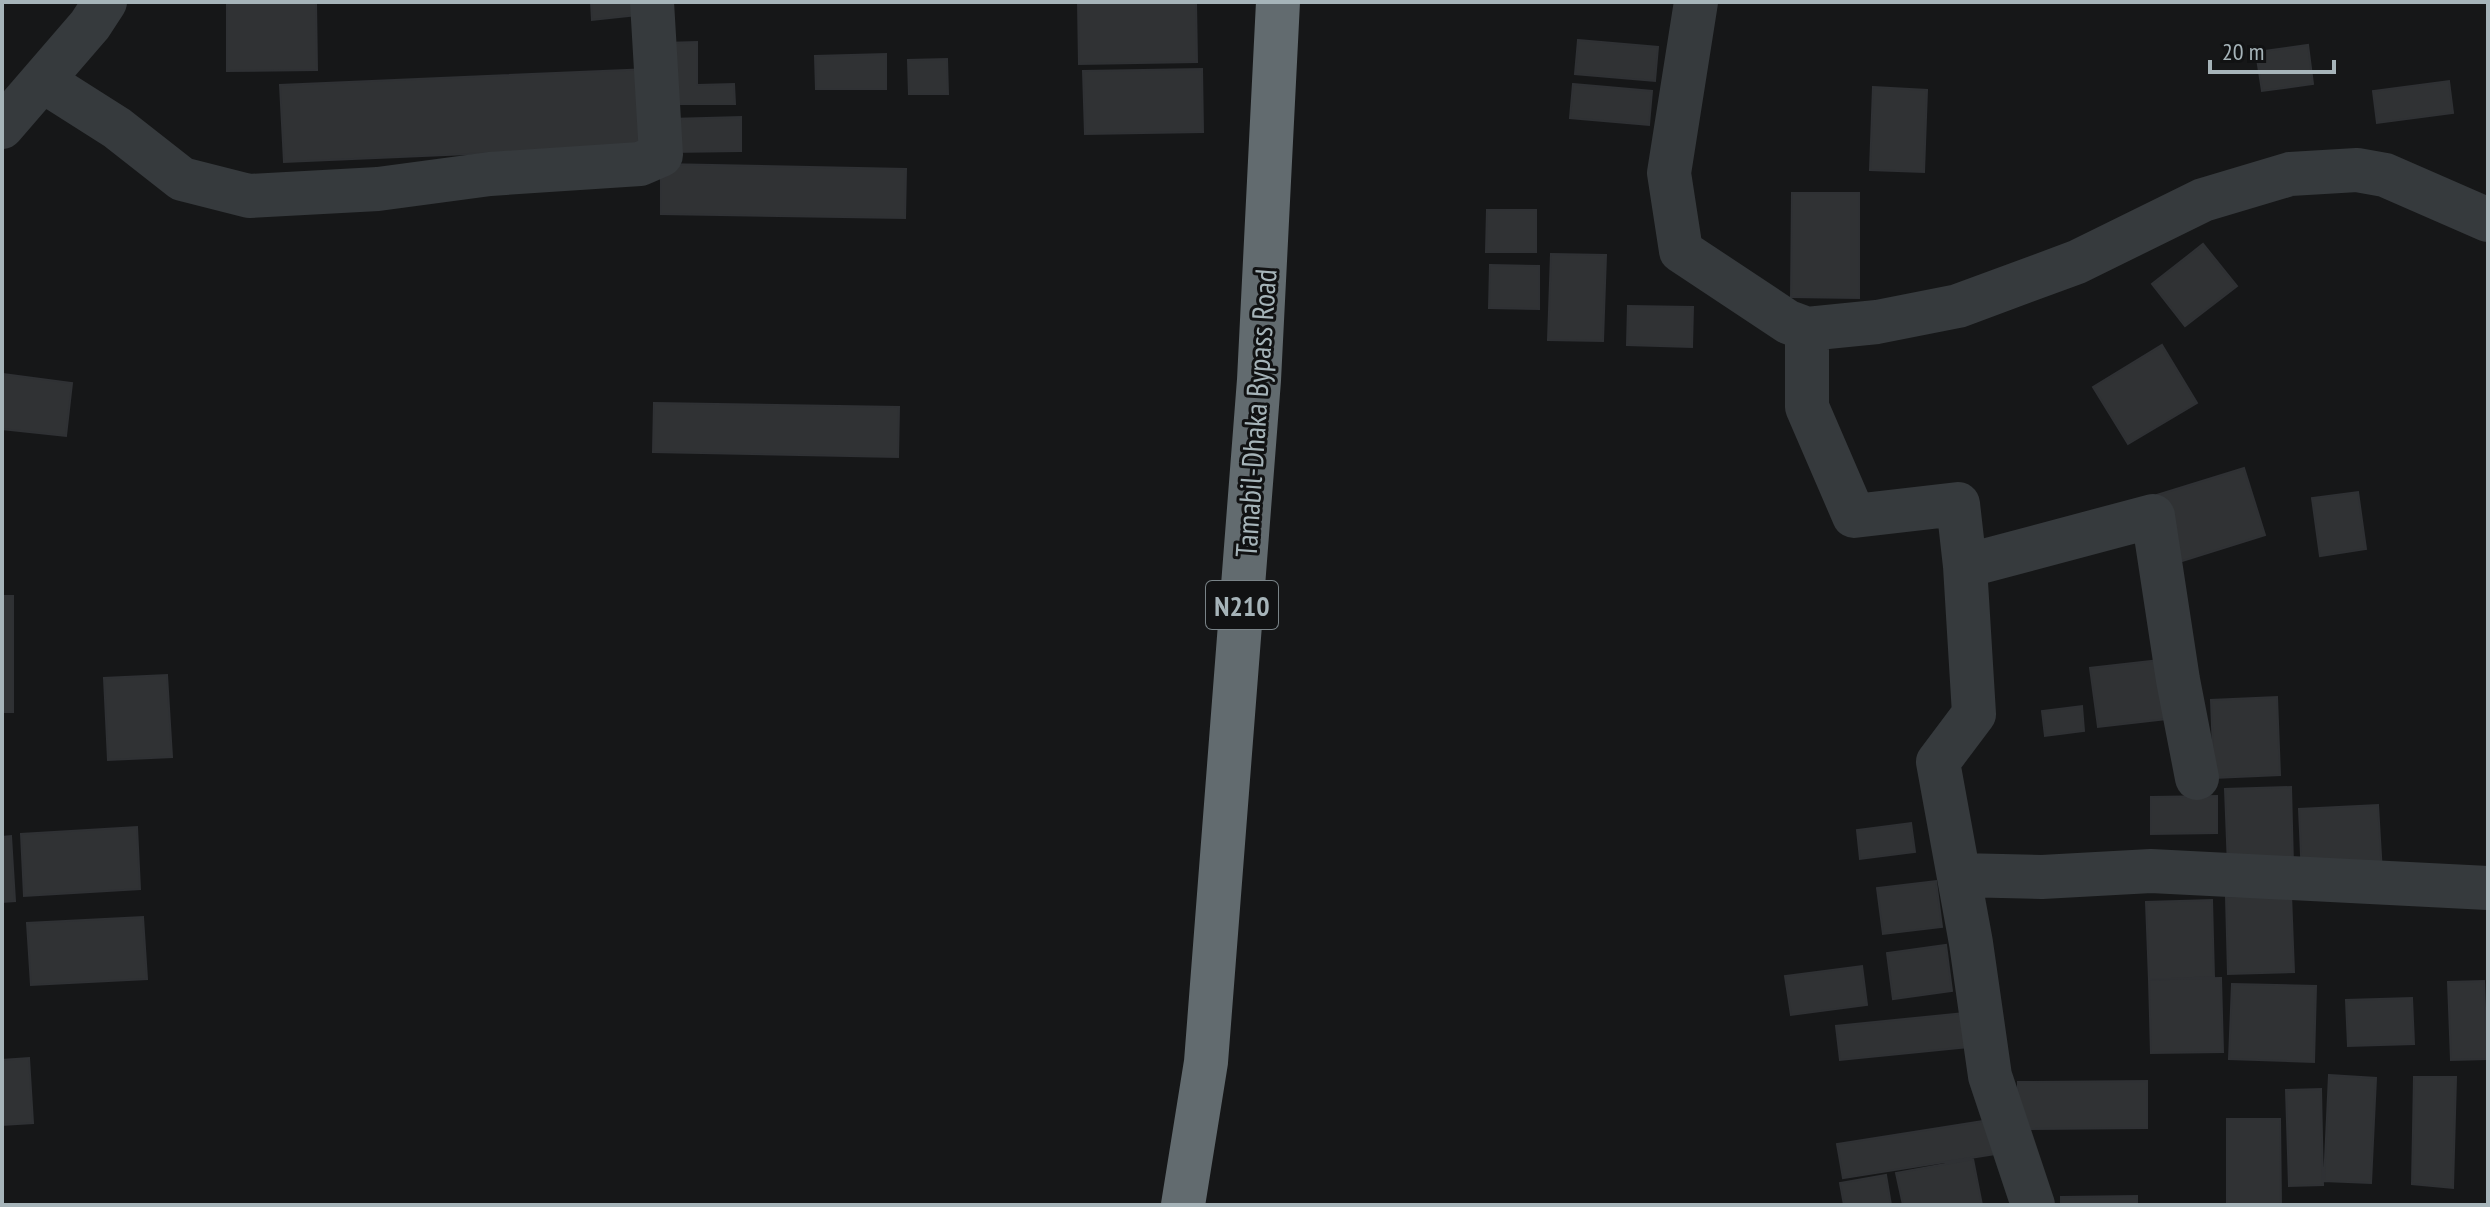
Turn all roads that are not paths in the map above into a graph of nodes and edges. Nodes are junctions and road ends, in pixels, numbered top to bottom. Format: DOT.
graph roads {
  1 [pos="105,2"];
  2 [pos="652,2"];
  3 [pos="1278,2"];
  4 [pos="1696,2"];
  5 [pos="43,81"];
  6 [pos="2,127"];
  7 [pos="2488,220"];
  8 [pos="1807,329"];
  9 [pos="1965,566"];
  10 [pos="2197,778"];
  11 [pos="1959,875"];
  12 [pos="2488,888"];
  13 [pos="1183,1205"];
  14 [pos="2033,1205"];
  1 -- 5 [label="street"];
  2 -- 5 [label="street"];
  3 -- 13 [label="highway, Tamabil-Dhaka Bypass Road / N210"];
  4 -- 8 [label="street"];
  5 -- 6 [label="street"];
  7 -- 8 [label="street"];
  8 -- 9 [label="street"];
  9 -- 10 [label="street"];
  9 -- 11 [label="street"];
  11 -- 12 [label="street"];
  11 -- 14 [label="street"];
}
